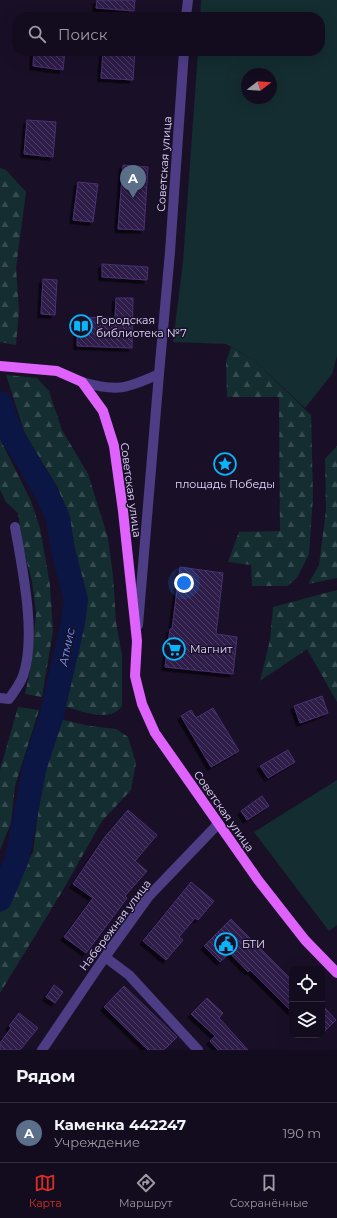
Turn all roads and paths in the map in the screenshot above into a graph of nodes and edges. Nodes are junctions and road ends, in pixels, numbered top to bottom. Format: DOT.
graph roads {
  1 [pos="188,0"];
  2 [pos="187,12"];
  3 [pos="184,56"];
  4 [pos="0,366"];
  5 [pos="159,374"];
  6 [pos="82,382"];
  7 [pos="15,527"];
  8 [pos="137,641"];
  9 [pos="4,699"];
  10 [pos="218,824"];
  11 [pos="105,957"];
  12 [pos="337,973"];
  13 [pos="42,1050"];
  14 [pos="198,1050"];
  1 -- 2 [label="street"];
  3 -- 5 [label="street, Советская улица"];
  4 -- 6 [label="main road"];
  5 -- 6 [label="street"];
  5 -- 8 [label="street, Советская улица"];
  6 -- 8 [label="main road, Советская улица"];
  7 -- 9 [label="street"];
  8 -- 10 [label="main road, Советская улица"];
  10 -- 11 [label="street, Набережная улица"];
  10 -- 12 [label="main road, Советская улица"];
  11 -- 13 [label="street, Набережная улица"];
  11 -- 14 [label="street"];
}
